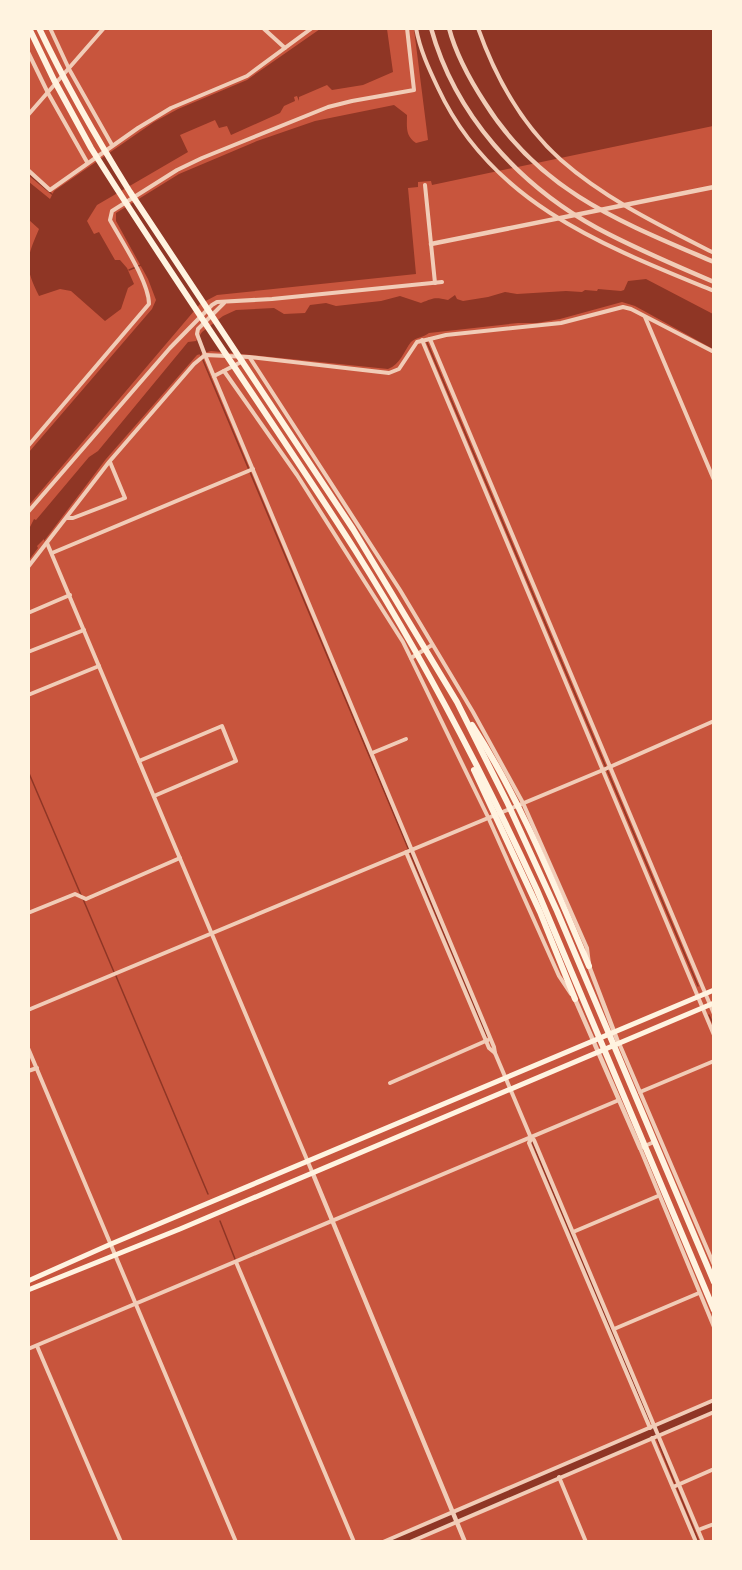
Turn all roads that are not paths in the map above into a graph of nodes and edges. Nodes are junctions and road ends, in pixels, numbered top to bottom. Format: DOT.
graph roads {
  1 [pos="29,28"];
  2 [pos="39,28"];
  3 [pos="50,28"];
  4 [pos="104,28"];
  5 [pos="263,28"];
  6 [pos="312,28"];
  7 [pos="407,28"];
  8 [pos="416,28"];
  9 [pos="431,28"];
  10 [pos="449,28"];
  11 [pos="478,28"];
  12 [pos="285,48"];
  13 [pos="28,52"];
  14 [pos="69,69"];
  15 [pos="48,93"];
  16 [pos="28,116"];
  17 [pos="112,145"];
  18 [pos="87,162"];
  19 [pos="28,171"];
  20 [pos="425,185"];
  21 [pos="714,187"];
  22 [pos="431,244"];
  23 [pos="714,253"];
  24 [pos="714,262"];
  25 [pos="442,282"];
  26 [pos="714,282"];
  27 [pos="435,283"];
  28 [pos="714,291"];
  29 [pos="224,303"];
  30 [pos="645,317"];
  31 [pos="429,339"];
  32 [pos="422,340"];
  33 [pos="714,352"];
  34 [pos="205,355"];
  35 [pos="249,357"];
  36 [pos="224,371"];
  37 [pos="214,376"];
  38 [pos="454,397"];
  39 [pos="447,400"];
  40 [pos="471,437"];
  41 [pos="465,440"];
  42 [pos="28,446"];
  43 [pos="109,462"];
  44 [pos="483,465"];
  45 [pos="476,468"];
  46 [pos="253,469"];
  47 [pos="714,480"];
  48 [pos="339,498"];
  49 [pos="321,510"];
  50 [pos="28,512"];
  51 [pos="66,518"];
  52 [pos="47,543"];
  53 [pos="52,553"];
  54 [pos="519,553"];
  55 [pos="513,556"];
  56 [pos="28,567"];
  57 [pos="528,574"];
  58 [pos="522,577"];
  59 [pos="70,595"];
  60 [pos="28,613"];
  61 [pos="551,628"];
  62 [pos="84,630"];
  63 [pos="545,631"];
  64 [pos="432,645"];
  65 [pos="28,652"];
  66 [pos="411,658"];
  67 [pos="99,666"];
  68 [pos="574,681"];
  69 [pos="567,684"];
  70 [pos="28,695"];
  71 [pos="457,702"];
  72 [pos="714,722"];
  73 [pos="456,729"];
  74 [pos="406,739"];
  75 [pos="372,753"];
  76 [pos="139,761"];
  77 [pos="609,767"];
  78 [pos="603,770"];
  79 [pos="154,796"];
  80 [pos="523,803"];
  81 [pos="489,817"];
  82 [pos="412,849"];
  83 [pos="406,852"];
  84 [pos="180,858"];
  85 [pos="420,868"];
  86 [pos="414,871"];
  87 [pos="435,904"];
  88 [pos="429,906"];
  89 [pos="28,913"];
  90 [pos="446,930"];
  91 [pos="440,932"];
  92 [pos="211,933"];
  93 [pos="589,966"];
  94 [pos="462,968"];
  95 [pos="456,970"];
  96 [pos="714,990"];
  97 [pos="705,994"];
  98 [pos="473,995"];
  99 [pos="697,997"];
  100 [pos="468,998"];
  101 [pos="575,999"];
  102 [pos="712,1004"];
  103 [pos="702,1008"];
  104 [pos="28,1010"];
  105 [pos="714,1014"];
  106 [pos="615,1032"];
  107 [pos="714,1035"];
  108 [pos="489,1040"];
  109 [pos="592,1041"];
  110 [pos="618,1042"];
  111 [pos="28,1048"];
  112 [pos="597,1051"];
  113 [pos="714,1061"];
  114 [pos="37,1068"];
  115 [pos="28,1071"];
  116 [pos="505,1077"];
  117 [pos="390,1083"];
  118 [pos="511,1090"];
  119 [pos="640,1092"];
  120 [pos="619,1100"];
  121 [pos="531,1138"];
  122 [pos="660,1140"];
  123 [pos="640,1148"];
  124 [pos="307,1161"];
  125 [pos="313,1174"];
  126 [pos="658,1196"];
  127 [pos="333,1221"];
  128 [pos="572,1235"];
  129 [pos="111,1244"];
  130 [pos="579,1254"];
  131 [pos="116,1256"];
  132 [pos="236,1262"];
  133 [pos="714,1266"];
  134 [pos="28,1281"];
  135 [pos="714,1282"];
  136 [pos="595,1284"];
  137 [pos="590,1286"];
  138 [pos="28,1290"];
  139 [pos="699,1293"];
  140 [pos="601,1299"];
  141 [pos="596,1301"];
  142 [pos="136,1304"];
  143 [pos="714,1310"];
  144 [pos="609,1317"];
  145 [pos="604,1319"];
  146 [pos="714,1327"];
  147 [pos="614,1330"];
  148 [pos="610,1333"];
  149 [pos="37,1346"];
  150 [pos="28,1349"];
  151 [pos="620,1350"];
  152 [pos="714,1401"];
  153 [pos="714,1412"];
  154 [pos="652,1427"];
  155 [pos="658,1435"];
  156 [pos="653,1438"];
  157 [pos="714,1469"];
  158 [pos="559,1477"];
  159 [pos="678,1484"];
  160 [pos="673,1486"];
  161 [pos="453,1511"];
  162 [pos="457,1522"];
  163 [pos="714,1524"];
  164 [pos="698,1530"];
  165 [pos="121,1542"];
  166 [pos="236,1542"];
  167 [pos="354,1542"];
  168 [pos="383,1542"];
  169 [pos="410,1542"];
  170 [pos="465,1542"];
  171 [pos="586,1542"];
  172 [pos="696,1542"];
  173 [pos="703,1542"];
  1 -- 73 [label="highway"];
  2 -- 71 [label="highway"];
  3 -- 14 [label="street"];
  4 -- 14 [label="street"];
  5 -- 12 [label="street"];
  6 -- 12 [label="street"];
  7 -- 42 [label="street"];
  8 -- 28 [label="street"];
  9 -- 26 [label="street"];
  10 -- 24 [label="street"];
  11 -- 23 [label="street"];
  12 -- 17 [label="street"];
  13 -- 15 [label="street"];
  14 -- 15 [label="street"];
  14 -- 17 [label="street"];
  15 -- 16 [label="street"];
  15 -- 18 [label="street"];
  17 -- 18 [label="street"];
  18 -- 19 [label="street"];
  20 -- 22 [label="street"];
  21 -- 22 [label="street"];
  22 -- 27 [label="street"];
  25 -- 27 [label="street"];
  27 -- 29 [label="street"];
  29 -- 34 [label="street"];
  29 -- 50 [label="street"];
  30 -- 31 [label="street"];
  30 -- 33 [label="street"];
  30 -- 47 [label="street"];
  31 -- 32 [label="street"];
  31 -- 38 [label="street"];
  32 -- 35 [label="street"];
  32 -- 39 [label="street"];
  34 -- 35 [label="street"];
  34 -- 37 [label="street"];
  34 -- 43 [label="street"];
  35 -- 36 [label="street"];
  35 -- 48 [label="street"];
  36 -- 37 [label="street"];
  36 -- 49 [label="street"];
  37 -- 46 [label="street"];
  38 -- 39 [label="street"];
  38 -- 40 [label="street"];
  39 -- 41 [label="street"];
  40 -- 41 [label="street"];
  40 -- 44 [label="street"];
  41 -- 45 [label="street"];
  43 -- 51 [label="street"];
  43 -- 51 [label="street"];
  44 -- 45 [label="street"];
  44 -- 54 [label="street"];
  45 -- 55 [label="street"];
  46 -- 53 [label="street"];
  46 -- 75 [label="street"];
  48 -- 49 [label="street"];
  48 -- 64 [label="street"];
  49 -- 66 [label="street"];
  51 -- 52 [label="street"];
  52 -- 53 [label="street"];
  52 -- 56 [label="street"];
  53 -- 59 [label="street"];
  54 -- 55 [label="street"];
  54 -- 57 [label="street"];
  55 -- 58 [label="street"];
  57 -- 58 [label="street"];
  57 -- 61 [label="street"];
  58 -- 63 [label="street"];
  59 -- 60 [label="street"];
  59 -- 62 [label="street"];
  61 -- 63 [label="street"];
  61 -- 68 [label="street"];
  62 -- 65 [label="street"];
  62 -- 67 [label="street"];
  63 -- 69 [label="street"];
  64 -- 66 [label="street"];
  64 -- 80 [label="street"];
  66 -- 81 [label="street"];
  67 -- 70 [label="street"];
  67 -- 76 [label="street"];
  68 -- 69 [label="street"];
  68 -- 77 [label="street"];
  69 -- 78 [label="street"];
  71 -- 93 [label="highway"];
  71 -- 135 [label="highway"];
  72 -- 77 [label="street"];
  73 -- 101 [label="highway"];
  73 -- 143 [label="highway"];
  74 -- 75 [label="street"];
  75 -- 82 [label="street"];
  76 -- 79 [label="street"];
  76 -- 79 [label="street"];
  77 -- 78 [label="street"];
  77 -- 97 [label="street"];
  78 -- 80 [label="street"];
  78 -- 99 [label="street"];
  79 -- 84 [label="street"];
  80 -- 81 [label="street"];
  80 -- 93 [label="street"];
  81 -- 82 [label="street"];
  81 -- 101 [label="street"];
  82 -- 83 [label="street"];
  82 -- 85 [label="street"];
  83 -- 86 [label="street"];
  83 -- 92 [label="street"];
  84 -- 89 [label="street"];
  84 -- 92 [label="street"];
  85 -- 86 [label="street"];
  85 -- 87 [label="street"];
  86 -- 88 [label="street"];
  87 -- 88 [label="street"];
  87 -- 90 [label="street"];
  88 -- 91 [label="street"];
  90 -- 91 [label="street"];
  90 -- 94 [label="street"];
  91 -- 95 [label="street"];
  92 -- 104 [label="street"];
  92 -- 124 [label="street"];
  93 -- 106 [label="street"];
  94 -- 95 [label="street"];
  94 -- 98 [label="street"];
  95 -- 100 [label="street"];
  96 -- 97 [label="main road"];
  97 -- 99 [label="main road"];
  97 -- 102 [label="street"];
  98 -- 100 [label="street"];
  98 -- 108 [label="street"];
  99 -- 103 [label="street"];
  99 -- 106 [label="main road"];
  100 -- 108 [label="street"];
  101 -- 109 [label="street"];
  102 -- 103 [label="main road"];
  102 -- 105 [label="street"];
  103 -- 107 [label="street"];
  103 -- 110 [label="main road"];
  106 -- 109 [label="main road"];
  106 -- 110 [label="street"];
  108 -- 116 [label="street"];
  108 -- 117 [label="street"];
  109 -- 112 [label="street"];
  109 -- 116 [label="main road"];
  110 -- 112 [label="main road"];
  110 -- 119 [label="street"];
  111 -- 114 [label="street"];
  112 -- 118 [label="main road"];
  112 -- 120 [label="street"];
  113 -- 119 [label="street"];
  114 -- 115 [label="street"];
  114 -- 129 [label="street"];
  116 -- 118 [label="street"];
  116 -- 124 [label="main road"];
  118 -- 121 [label="street"];
  118 -- 125 [label="main road"];
  119 -- 122 [label="street"];
  120 -- 121 [label="street"];
  120 -- 123 [label="street"];
  121 -- 127 [label="street"];
  121 -- 128 [label="street"];
  122 -- 123 [label="street"];
  122 -- 133 [label="street"];
  123 -- 126 [label="street"];
  124 -- 125 [label="street"];
  124 -- 129 [label="main road"];
  125 -- 127 [label="street"];
  125 -- 131 [label="main road"];
  126 -- 128 [label="street"];
  126 -- 139 [label="street"];
  127 -- 132 [label="street"];
  127 -- 161 [label="street"];
  128 -- 130 [label="street"];
  129 -- 131 [label="street"];
  129 -- 134 [label="main road"];
  130 -- 136 [label="street"];
  130 -- 137 [label="street"];
  131 -- 138 [label="main road"];
  131 -- 142 [label="street"];
  132 -- 142 [label="street"];
  132 -- 167 [label="street"];
  136 -- 137 [label="street"];
  136 -- 140 [label="street"];
  137 -- 141 [label="street"];
  139 -- 146 [label="street"];
  139 -- 147 [label="street"];
  140 -- 141 [label="street"];
  140 -- 144 [label="street"];
  141 -- 145 [label="street"];
  142 -- 149 [label="street"];
  142 -- 166 [label="street"];
  144 -- 145 [label="street"];
  144 -- 147 [label="street"];
  145 -- 148 [label="street"];
  147 -- 148 [label="street"];
  147 -- 151 [label="street"];
  148 -- 151 [label="street"];
  149 -- 150 [label="street"];
  149 -- 165 [label="street"];
  151 -- 154 [label="street"];
  152 -- 154 [label="street"];
  153 -- 155 [label="street"];
  154 -- 155 [label="street"];
  154 -- 161 [label="street"];
  155 -- 156 [label="street"];
  155 -- 159 [label="street"];
  156 -- 158 [label="street"];
  156 -- 160 [label="street"];
  157 -- 159 [label="street"];
  158 -- 162 [label="street"];
  158 -- 171 [label="street"];
  159 -- 160 [label="street"];
  159 -- 164 [label="street"];
  160 -- 172 [label="street"];
  161 -- 162 [label="street"];
  161 -- 168 [label="street"];
  162 -- 169 [label="street"];
  162 -- 170 [label="street"];
  163 -- 164 [label="street"];
  164 -- 173 [label="street"];
}
